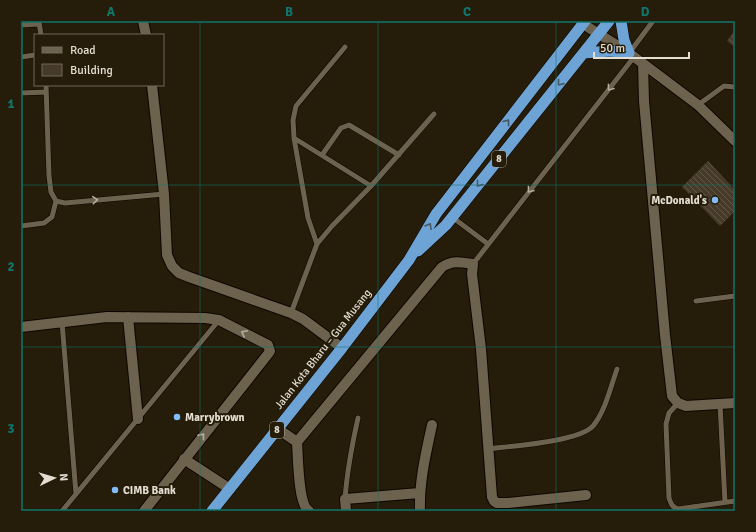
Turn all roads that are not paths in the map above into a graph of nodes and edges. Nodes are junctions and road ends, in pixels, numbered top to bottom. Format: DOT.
graph roads {
  1 [pos="143,21"];
  2 [pos="609,21"];
  3 [pos="621,21"];
  4 [pos="653,21"];
  5 [pos="39,22"];
  6 [pos="582,22"];
  7 [pos="21,25"];
  8 [pos="41,34"];
  9 [pos="146,34"];
  10 [pos="599,34"];
  11 [pos="345,47"];
  12 [pos="584,53"];
  13 [pos="34,55"];
  14 [pos="632,55"];
  15 [pos="21,56"];
  16 [pos="643,64"];
  17 [pos="46,86"];
  18 [pos="152,86"];
  19 [pos="735,87"];
  20 [pos="46,92"];
  21 [pos="21,93"];
  22 [pos="698,105"];
  23 [pos="434,114"];
  24 [pos="294,138"];
  25 [pos="735,141"];
  26 [pos="322,155"];
  27 [pos="399,155"];
  28 [pos="371,186"];
  29 [pos="164,194"];
  30 [pos="56,201"];
  31 [pos="452,217"];
  32 [pos="21,226"];
  33 [pos="317,244"];
  34 [pos="488,244"];
  35 [pos="409,260"];
  36 [pos="473,264"];
  37 [pos="735,296"];
  38 [pos="696,301"];
  39 [pos="291,313"];
  40 [pos="128,317"];
  41 [pos="219,320"];
  42 [pos="62,322"];
  43 [pos="21,327"];
  44 [pos="342,348"];
  45 [pos="617,369"];
  46 [pos="678,403"];
  47 [pos="735,403"];
  48 [pos="720,404"];
  49 [pos="358,418"];
  50 [pos="138,419"];
  51 [pos="432,425"];
  52 [pos="278,429"];
  53 [pos="297,442"];
  54 [pos="488,449"];
  55 [pos="184,459"];
  56 [pos="230,489"];
  57 [pos="420,493"];
  58 [pos="76,494"];
  59 [pos="586,496"];
  60 [pos="345,499"];
  61 [pos="735,501"];
  62 [pos="725,502"];
  63 [pos="214,510"];
  64 [pos="62,511"];
  65 [pos="144,511"];
  66 [pos="309,511"];
  67 [pos="345,511"];
  68 [pos="420,511"];
  1 -- 9 [label="street"];
  2 -- 10 [label="highway, Jalan Kota Bharu – Gua Musang / 8"];
  3 -- 14 [label="highway"];
  4 -- 14 [label="lane"];
  5 -- 7 [label="lane"];
  5 -- 8 [label="lane"];
  6 -- 10 [label="street"];
  35 -- 6 [label="highway, Jalan Kota Bharu – Gua Musang, one-way"];
  10 -- 12 [label="highway, Jalan Kota Bharu – Gua Musang / 8"];
  10 -- 14 [label="street"];
  11 -- 24 [label="lane"];
  12 -- 14 [label="highway"];
  12 -- 31 [label="highway, Jalan Kota Bharu – Gua Musang / 8, one-way"];
  13 -- 15 [label="lane"];
  14 -- 16 [label="street"];
  14 -- 34 [label="lane, one-way"];
  16 -- 22 [label="street"];
  16 -- 46 [label="street"];
  17 -- 20 [label="lane"];
  18 -- 29 [label="street"];
  19 -- 22 [label="lane"];
  20 -- 21 [label="lane"];
  20 -- 30 [label="lane"];
  22 -- 25 [label="street"];
  23 -- 27 [label="lane"];
  24 -- 26 [label="lane"];
  24 -- 33 [label="lane"];
  26 -- 27 [label="lane"];
  26 -- 28 [label="lane"];
  27 -- 28 [label="lane"];
  28 -- 33 [label="lane"];
  30 -- 29 [label="lane, one-way"];
  29 -- 39 [label="street"];
  30 -- 32 [label="lane"];
  31 -- 34 [label="lane"];
  31 -- 35 [label="highway, Jalan Kota Bharu – Gua Musang / 8"];
  33 -- 39 [label="lane"];
  34 -- 36 [label="lane"];
  35 -- 44 [label="highway, Jalan Kota Bharu – Gua Musang / 8"];
  36 -- 53 [label="street"];
  36 -- 54 [label="street"];
  37 -- 38 [label="lane"];
  39 -- 44 [label="street"];
  40 -- 41 [label="street"];
  40 -- 42 [label="street"];
  40 -- 50 [label="street"];
  41 -- 50 [label="lane"];
  55 -- 41 [label="street, one-way"];
  42 -- 43 [label="street"];
  42 -- 58 [label="lane"];
  44 -- 52 [label="highway, Jalan Kota Bharu – Gua Musang / 8"];
  45 -- 54 [label="lane"];
  46 -- 48 [label="street"];
  46 -- 62 [label="lane"];
  47 -- 48 [label="street"];
  48 -- 62 [label="lane"];
  49 -- 60 [label="lane"];
  50 -- 58 [label="lane"];
  51 -- 57 [label="street"];
  52 -- 53 [label="street"];
  52 -- 56 [label="highway, Jalan Kota Bharu – Gua Musang / 8"];
  53 -- 66 [label="street"];
  54 -- 59 [label="street"];
  55 -- 56 [label="street"];
  55 -- 65 [label="street"];
  56 -- 63 [label="highway, Jalan Kota Bharu – Gua Musang / 8"];
  57 -- 60 [label="street"];
  57 -- 68 [label="street"];
  58 -- 64 [label="lane"];
  60 -- 67 [label="street"];
  61 -- 62 [label="lane"];
}
